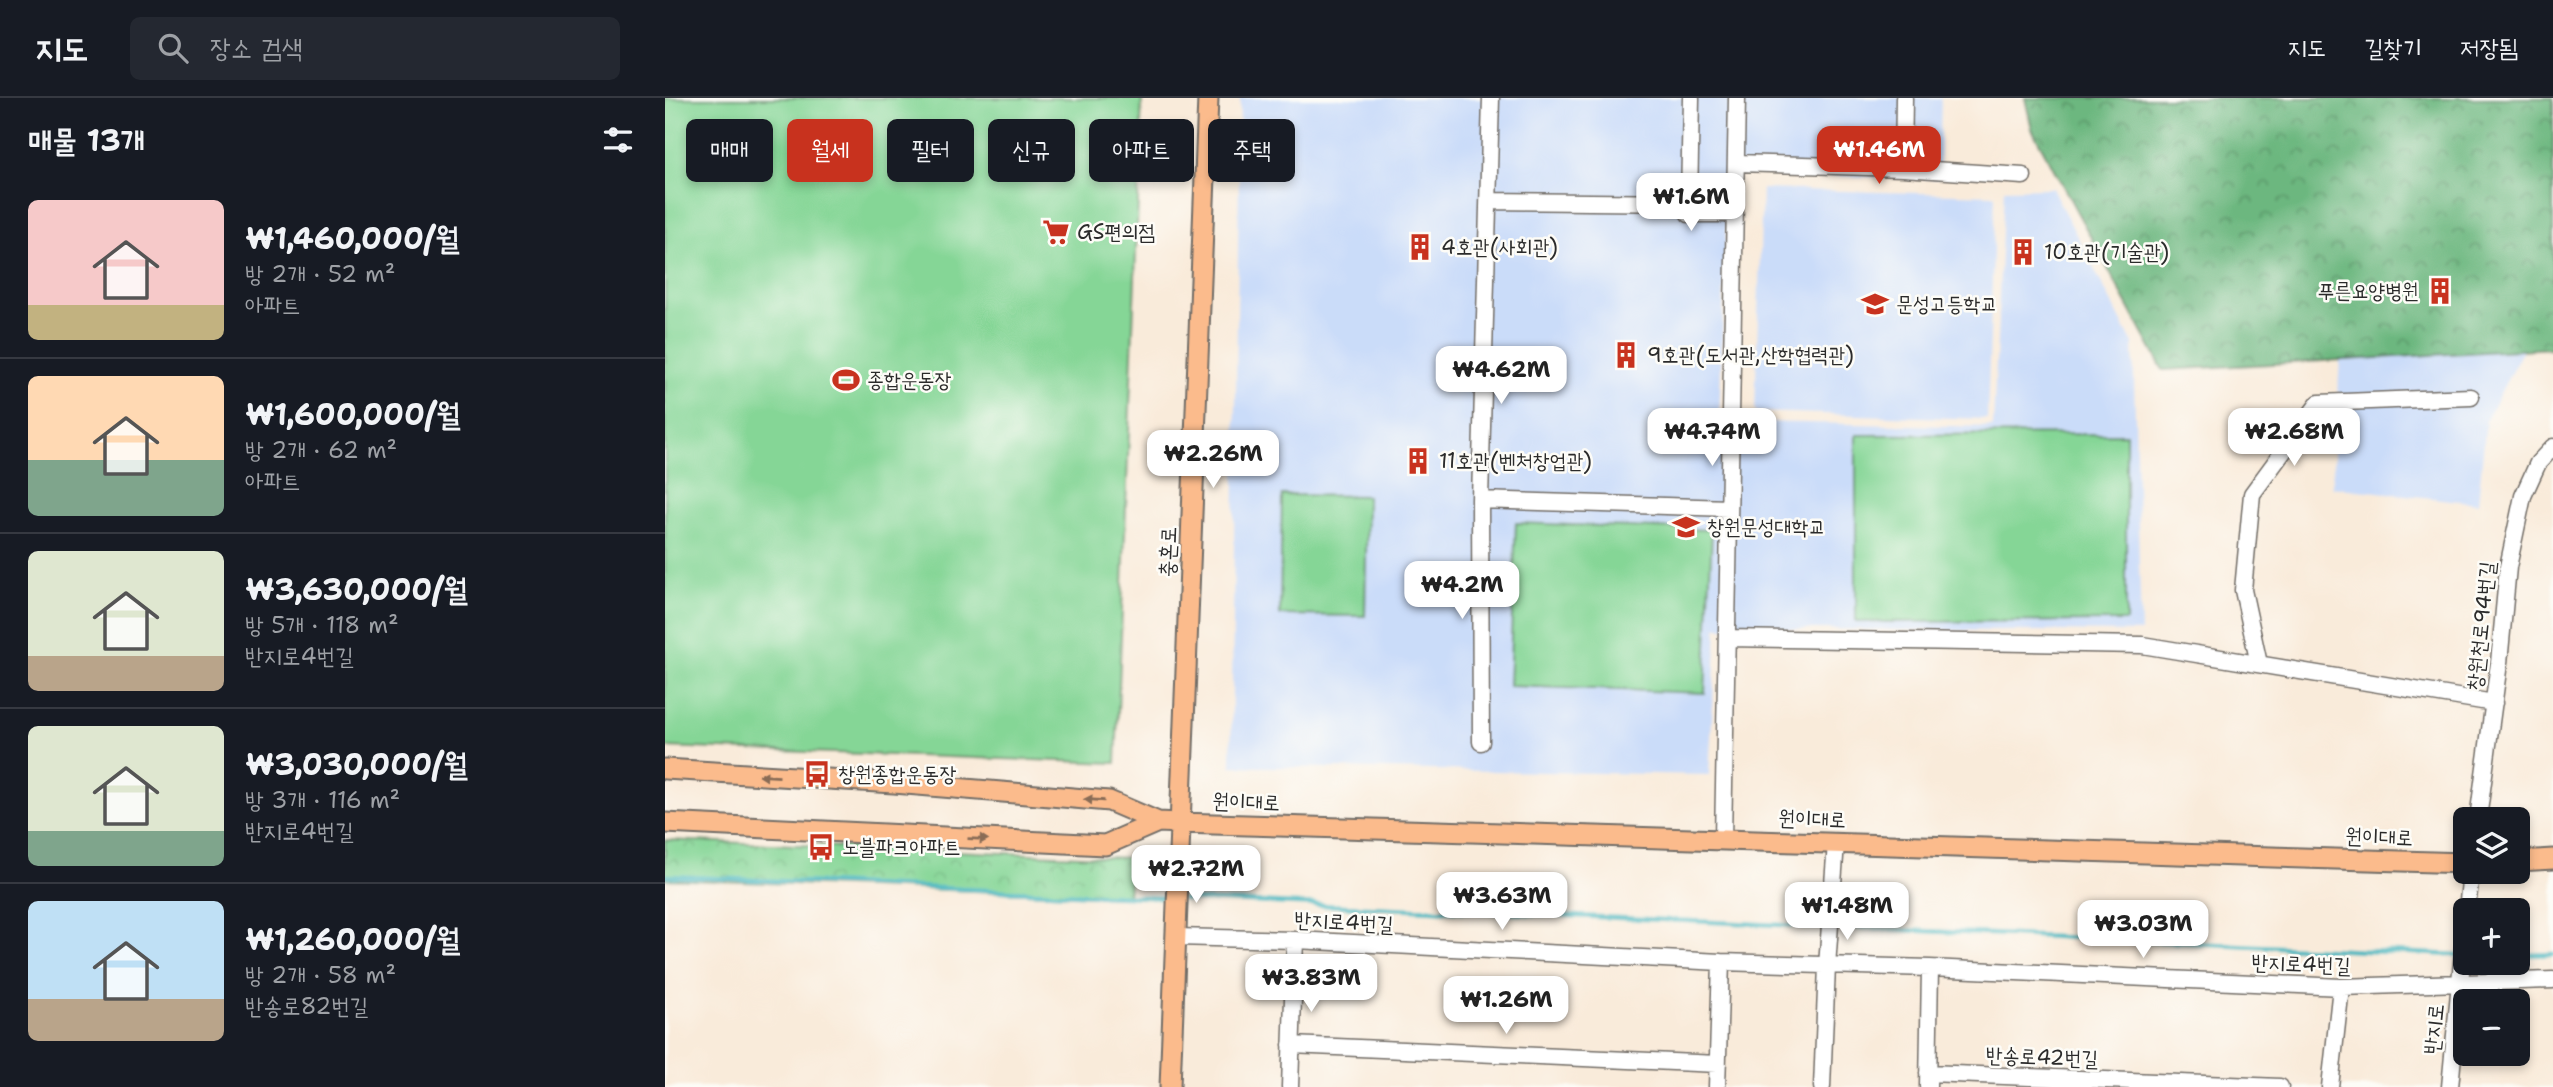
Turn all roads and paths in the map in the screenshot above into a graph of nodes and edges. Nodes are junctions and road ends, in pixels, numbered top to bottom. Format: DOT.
graph roads {
  1 [pos="1208,98"];
  2 [pos="1491,98"];
  3 [pos="1691,98"];
  4 [pos="1737,98"];
  5 [pos="1904,98"];
  6 [pos="1736,163"];
  7 [pos="1903,168"];
  8 [pos="2023,176"];
  9 [pos="1489,201"];
  10 [pos="1689,203"];
  11 [pos="1735,214"];
  12 [pos="2472,397"];
  13 [pos="2553,447"];
  14 [pos="1480,500"];
  15 [pos="1729,508"];
  16 [pos="1727,638"];
  17 [pos="2259,664"];
  18 [pos="2494,704"];
  19 [pos="1481,742"];
  20 [pos="665,769"];
  21 [pos="2480,807"];
  22 [pos="1158,822"];
  23 [pos="665,823"];
  24 [pos="1180,823"];
  25 [pos="1723,839"];
  26 [pos="1836,843"];
  27 [pos="2553,859"];
  28 [pos="2530,860"];
  29 [pos="2453,863"];
  30 [pos="1175,932"];
  31 [pos="1295,940"];
  32 [pos="1721,962"];
  33 [pos="1827,966"];
  34 [pos="1930,968"];
  35 [pos="2460,975"];
  36 [pos="2460,980"];
  37 [pos="2553,980"];
  38 [pos="2341,988"];
  39 [pos="1291,1045"];
  40 [pos="1718,1064"];
  41 [pos="1928,1080"];
  42 [pos="1170,1087"];
  43 [pos="1290,1087"];
  44 [pos="1717,1087"];
  45 [pos="1822,1087"];
  46 [pos="2280,1087"];
  47 [pos="2330,1087"];
  48 [pos="2450,1087"];
  1 -- 24 [label="main road, 충혼로"];
  2 -- 9 [label="street"];
  3 -- 10 [label="street"];
  4 -- 6 [label="street"];
  5 -- 7 [label="street"];
  6 -- 7 [label="street"];
  6 -- 11 [label="street"];
  7 -- 8 [label="street"];
  9 -- 10 [label="street"];
  9 -- 14 [label="street"];
  10 -- 11 [label="street"];
  11 -- 15 [label="street"];
  12 -- 17 [label="street"];
  13 -- 18 [label="street, 창원천로94번길"];
  14 -- 15 [label="street"];
  14 -- 19 [label="street"];
  15 -- 16 [label="street"];
  16 -- 17 [label="street"];
  16 -- 25 [label="street"];
  17 -- 18 [label="street"];
  18 -- 21 [label="street, 창원천로94번길"];
  22 -- 20 [label="main road, 원이대로, one-way"];
  23 -- 22 [label="main road, 원이대로, one-way"];
  22 -- 24 [label="main road, 원이대로"];
  24 -- 25 [label="main road, 원이대로"];
  24 -- 30 [label="main road, 충혼로"];
  25 -- 26 [label="main road, 원이대로"];
  26 -- 29 [label="main road, 원이대로"];
  26 -- 33 [label="street"];
  27 -- 28 [label="main road"];
  30 -- 31 [label="street, 반지로4번길"];
  30 -- 42 [label="main road"];
  31 -- 32 [label="street, 반지로4번길"];
  31 -- 39 [label="street"];
  32 -- 33 [label="street, 반지로4번길"];
  32 -- 40 [label="street"];
  33 -- 34 [label="street, 반지로4번길"];
  33 -- 45 [label="street"];
  34 -- 38 [label="street, 반지로4번길"];
  34 -- 41 [label="street"];
  35 -- 36 [label="street, 반지로"];
  36 -- 37 [label="street, 반지로4번길"];
  36 -- 38 [label="street, 반지로4번길"];
  36 -- 48 [label="street, 반지로"];
  38 -- 47 [label="street"];
  39 -- 40 [label="street"];
  39 -- 43 [label="street"];
  40 -- 44 [label="street"];
  41 -- 46 [label="street, 반송로42번길"];
}
